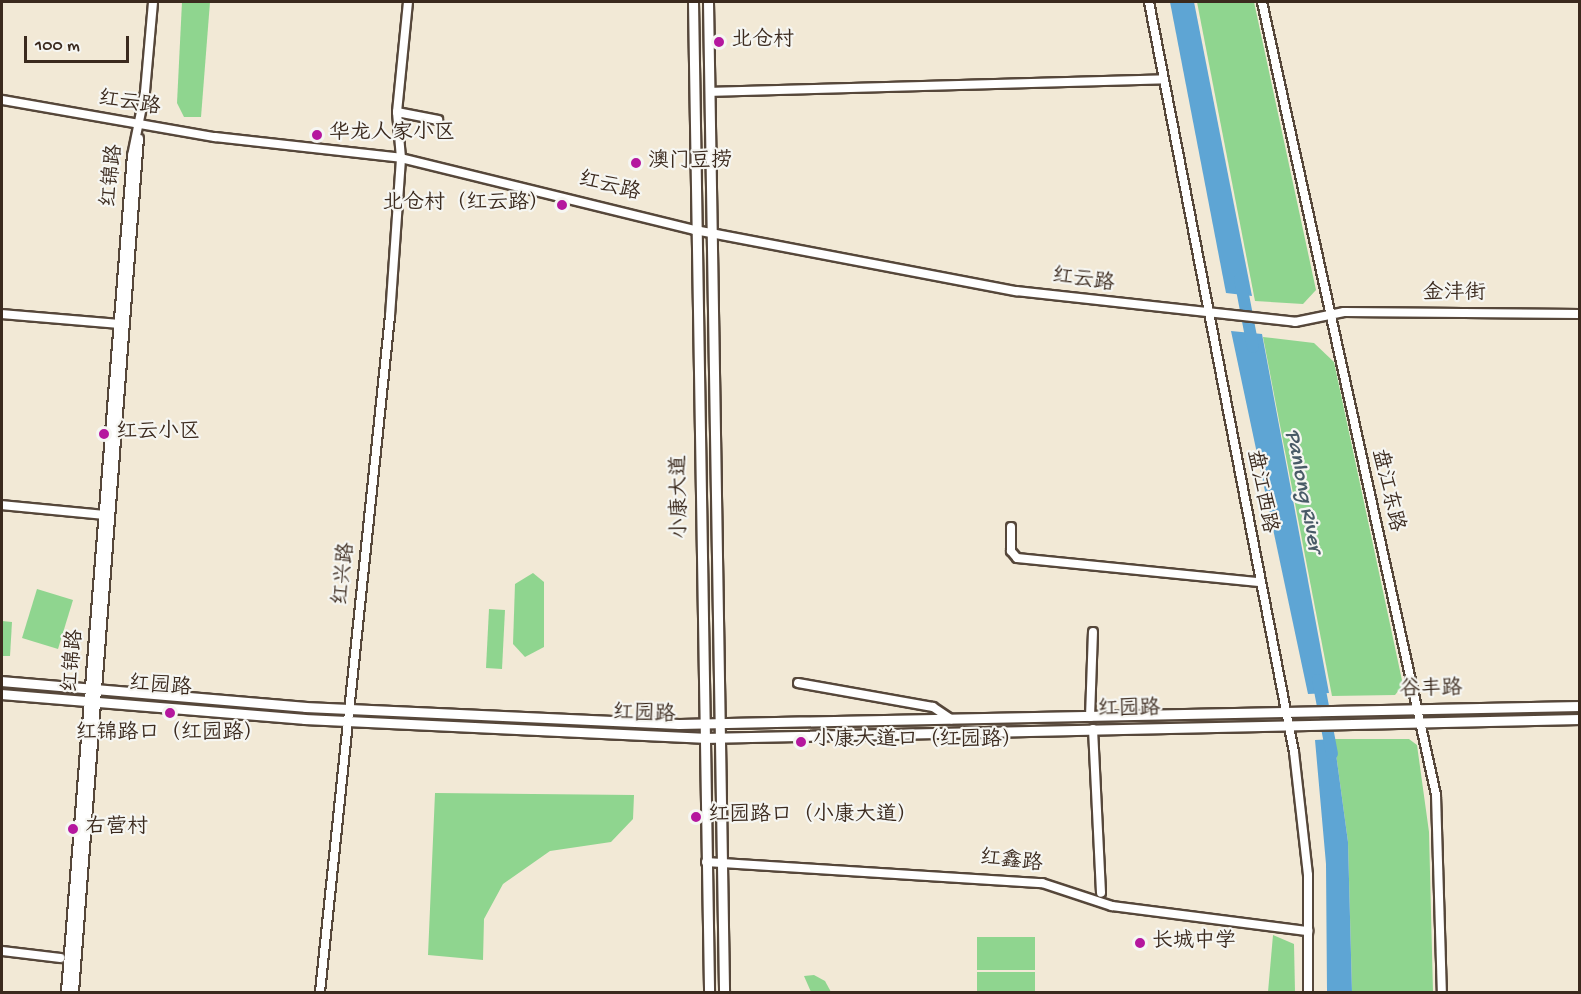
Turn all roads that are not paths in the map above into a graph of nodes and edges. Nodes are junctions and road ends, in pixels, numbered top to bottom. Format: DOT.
graph roads {
  1 [pos="153,2"];
  2 [pos="408,2"];
  3 [pos="693,2"];
  4 [pos="708,2"];
  5 [pos="1149,2"];
  6 [pos="1262,2"];
  7 [pos="1163,79"];
  8 [pos="710,92"];
  9 [pos="2,99"];
  10 [pos="397,112"];
  11 [pos="438,120"];
  12 [pos="138,124"];
  13 [pos="401,158"];
  14 [pos="695,230"];
  15 [pos="711,232"];
  16 [pos="2,314"];
  17 [pos="1207,314"];
  18 [pos="1580,314"];
  19 [pos="1328,315"];
  20 [pos="1295,322"];
  21 [pos="119,324"];
  22 [pos="2,505"];
  23 [pos="104,515"];
  24 [pos="1011,527"];
  25 [pos="1259,582"];
  26 [pos="1093,633"];
  27 [pos="2,681"];
  28 [pos="798,683"];
  29 [pos="94,688"];
  30 [pos="2,694"];
  31 [pos="93,701"];
  32 [pos="1580,706"];
  33 [pos="351,708"];
  34 [pos="1418,710"];
  35 [pos="1284,714"];
  36 [pos="1090,717"];
  37 [pos="951,719"];
  38 [pos="1580,719"];
  39 [pos="349,720"];
  40 [pos="703,724"];
  41 [pos="718,724"];
  42 [pos="1420,724"];
  43 [pos="1287,726"];
  44 [pos="1093,729"];
  45 [pos="703,738"];
  46 [pos="718,738"];
  47 [pos="705,862"];
  48 [pos="721,862"];
  49 [pos="1101,893"];
  50 [pos="1308,931"];
  51 [pos="2,951"];
  52 [pos="61,958"];
  53 [pos="66,993"];
  54 [pos="74,993"];
  55 [pos="320,993"];
  56 [pos="709,993"];
  57 [pos="724,993"];
  58 [pos="1308,993"];
  59 [pos="1442,993"];
  1 -- 12 [label="street"];
  2 -- 10 [label="street, 红兴路"];
  3 -- 14 [label="main road, 小康大道"];
  4 -- 8 [label="main road, 小康大道"];
  5 -- 7 [label="street, 盘江西路"];
  6 -- 19 [label="street, 盘江东路"];
  7 -- 8 [label="street"];
  7 -- 17 [label="street, 盘江西路"];
  8 -- 15 [label="main road, 小康大道"];
  9 -- 12 [label="street, 红云路"];
  10 -- 11 [label="street"];
  10 -- 13 [label="street, 红兴路"];
  12 -- 13 [label="street, 红云路"];
  12 -- 21 [label="street, 红锦路"];
  12 -- 29 [label="street, 红锦路"];
  13 -- 14 [label="street, 红云路"];
  13 -- 33 [label="street, 红兴路"];
  14 -- 15 [label="street, 红云路"];
  14 -- 40 [label="main road, 小康大道"];
  15 -- 17 [label="street, 红云路"];
  15 -- 41 [label="main road, 小康大道"];
  16 -- 21 [label="street"];
  17 -- 20 [label="street, 红云路"];
  17 -- 25 [label="street, 盘江西路"];
  18 -- 19 [label="street, 金沣街"];
  19 -- 20 [label="street, 金沣街"];
  19 -- 34 [label="street, 盘江东路"];
  21 -- 23 [label="street, 红锦路"];
  22 -- 23 [label="street"];
  23 -- 29 [label="street, 红锦路"];
  24 -- 25 [label="street"];
  25 -- 35 [label="street, 盘江西路"];
  26 -- 36 [label="street"];
  27 -- 29 [label="main road, 红园路"];
  28 -- 37 [label="street"];
  29 -- 31 [label="street, 红锦路"];
  29 -- 33 [label="main road, 红园路"];
  30 -- 31 [label="main road, 红园路"];
  31 -- 39 [label="main road, 红园路"];
  31 -- 53 [label="street, 红锦路"];
  31 -- 54 [label="street, 红锦路"];
  32 -- 34 [label="main road, 谷丰路"];
  33 -- 39 [label="street, 红兴路"];
  33 -- 40 [label="main road, 红园路"];
  34 -- 35 [label="main road, 谷丰路"];
  34 -- 42 [label="street, 盘江东路"];
  35 -- 36 [label="main road, 红园路"];
  35 -- 43 [label="street, 盘江西路"];
  36 -- 37 [label="main road, 红园路"];
  37 -- 41 [label="main road, 红园路"];
  38 -- 42 [label="main road, 谷丰路"];
  39 -- 45 [label="main road, 红园路"];
  39 -- 55 [label="street, 红兴路"];
  40 -- 41 [label="main road, 红园路"];
  40 -- 45 [label="main road, 小康大道"];
  41 -- 46 [label="main road, 小康大道"];
  42 -- 43 [label="main road, 谷丰路"];
  42 -- 59 [label="street, 盘江东路"];
  43 -- 44 [label="main road, 红园路"];
  43 -- 50 [label="street, 盘江西路"];
  44 -- 46 [label="main road, 红园路"];
  44 -- 49 [label="street"];
  45 -- 46 [label="main road, 红园路"];
  45 -- 47 [label="main road, 小康大道"];
  46 -- 48 [label="main road, 小康大道"];
  47 -- 48 [label="street, 红鑫路"];
  47 -- 56 [label="main road, 小康大道"];
  48 -- 50 [label="street, 红鑫路"];
  48 -- 57 [label="main road, 小康大道"];
  50 -- 58 [label="street, 盘江西路"];
  51 -- 52 [label="street"];
}
